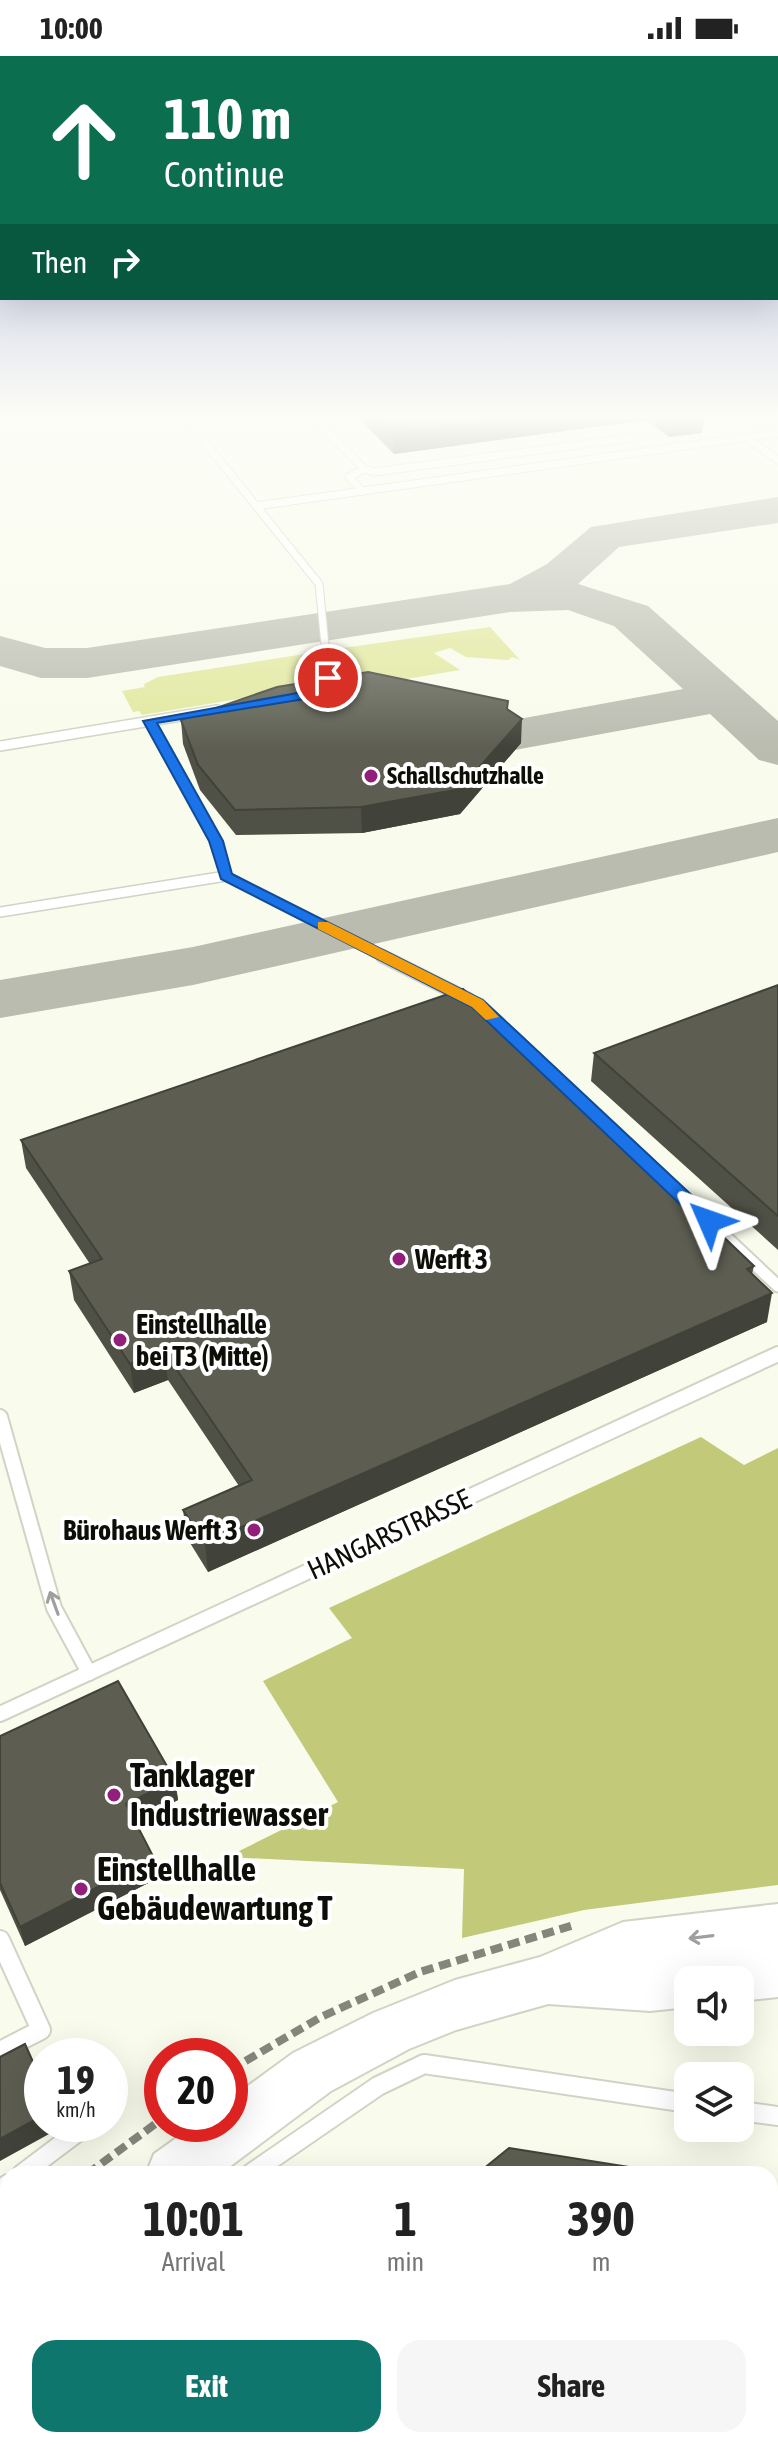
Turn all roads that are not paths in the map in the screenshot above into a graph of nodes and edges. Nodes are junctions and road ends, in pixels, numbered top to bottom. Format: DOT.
graph roads {
  1 [pos="272,527"];
  2 [pos="306,695"];
  3 [pos="223,709"];
  4 [pos="150,721"];
  5 [pos="0,746"];
  6 [pos="226,876"];
  7 [pos="0,912"];
  8 [pos="478,1004"];
  9 [pos="501,1026"];
  10 [pos="778,1286"];
  11 [pos="778,1354"];
  12 [pos="0,1417"];
  13 [pos="89,1673"];
  14 [pos="0,1714"];
  15 [pos="778,1928"];
  16 [pos="0,1940"];
  17 [pos="778,1972"];
  18 [pos="754,1975"];
  19 [pos="543,1981"];
  20 [pos="674,1983"];
  21 [pos="0,2051"];
  22 [pos="674,2101"];
  23 [pos="754,2113"];
  24 [pos="778,2116"];
  25 [pos="64,2142"];
  26 [pos="33,2166"];
  27 [pos="185,2166"];
  28 [pos="262,2166"];
  1 -- 2 [label="lane"];
  3 -- 4 [label="lane"];
  4 -- 5 [label="lane"];
  4 -- 6 [label="lane"];
  6 -- 7 [label="lane"];
  6 -- 8 [label="lane"];
  9 -- 10 [label="lane"];
  11 -- 13 [label="lane, HANGARSTRASSE"];
  13 -- 12 [label="lane, one-way"];
  13 -- 14 [label="lane, HANGARSTRASSE"];
  15 -- 19 [label="main road, one-way"];
  16 -- 21 [label="lane"];
  17 -- 18 [label="main road"];
  19 -- 20 [label="main road"];
  19 -- 27 [label="main road"];
  22 -- 28 [label="lane"];
  23 -- 24 [label="lane"];
  25 -- 26 [label="lane"];
}
